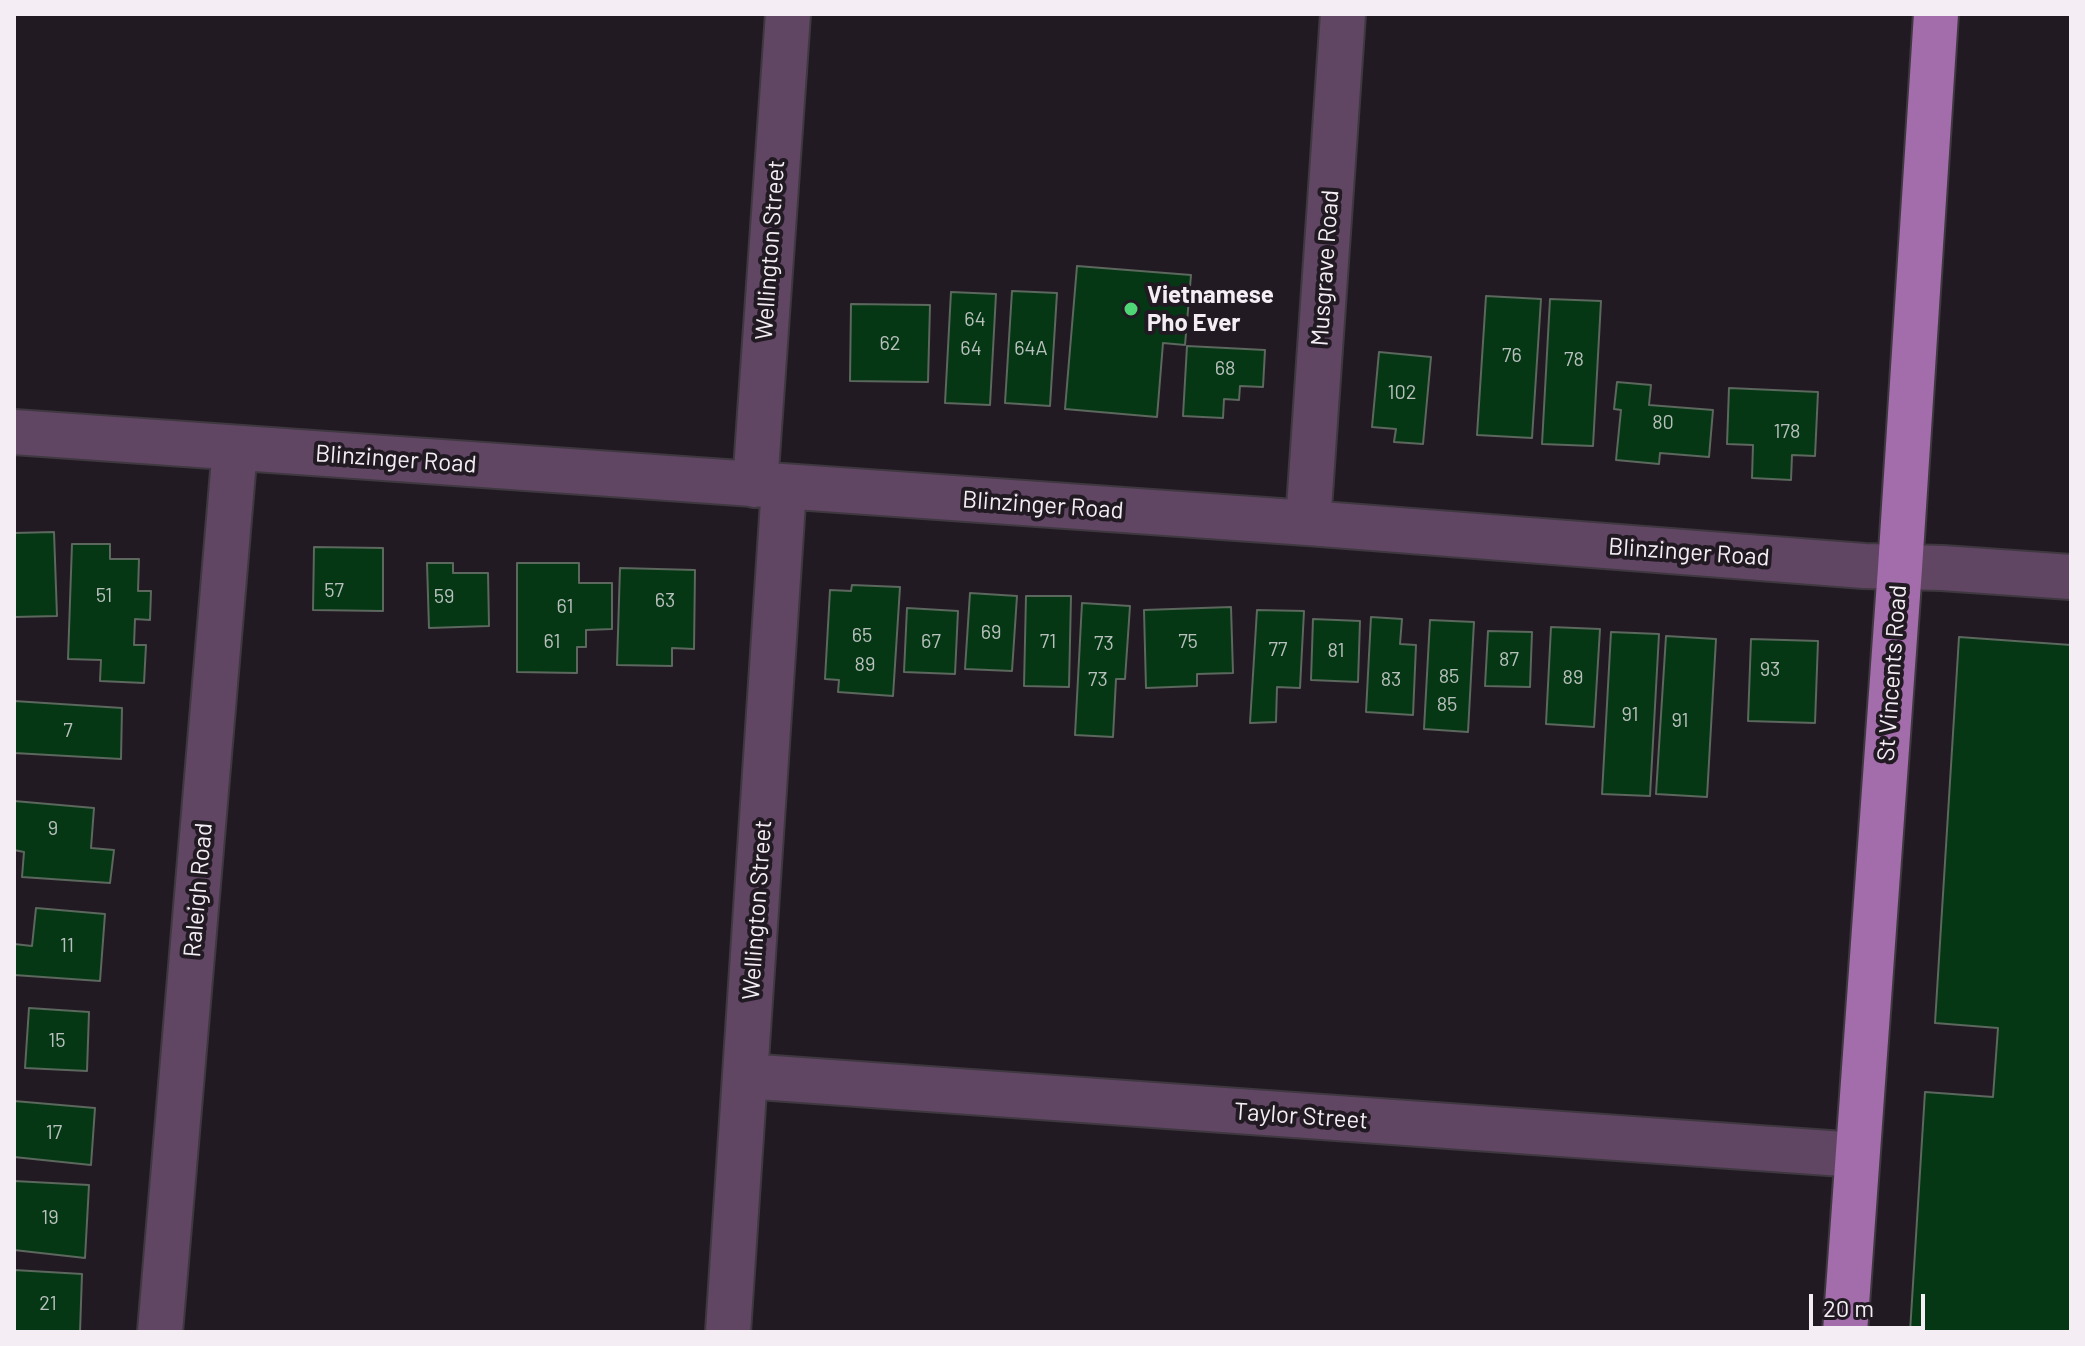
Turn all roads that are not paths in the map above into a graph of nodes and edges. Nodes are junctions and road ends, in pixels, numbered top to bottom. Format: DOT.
graph roads {
  1 [pos="788,14"];
  2 [pos="1343,14"];
  3 [pos="1936,14"];
  4 [pos="14,432"];
  5 [pos="235,448"];
  6 [pos="769,486"];
  7 [pos="1308,523"];
  8 [pos="1900,568"];
  9 [pos="2071,577"];
  10 [pos="745,1076"];
  11 [pos="1857,1155"];
  12 [pos="160,1332"];
  13 [pos="728,1332"];
  14 [pos="1845,1332"];
  1 -- 6 [label="street, Wellington Street"];
  2 -- 7 [label="street, Musgrave Road"];
  3 -- 8 [label="main road, St Vincents Road"];
  4 -- 5 [label="street, Blinzinger Road"];
  5 -- 6 [label="street, Blinzinger Road"];
  5 -- 12 [label="street, Raleigh Road"];
  6 -- 7 [label="street, Blinzinger Road"];
  6 -- 10 [label="street, Wellington Street"];
  7 -- 8 [label="street, Blinzinger Road"];
  8 -- 9 [label="street, Blinzinger Road"];
  8 -- 11 [label="main road, St Vincents Road"];
  10 -- 11 [label="street, Taylor Street"];
  10 -- 13 [label="street, Wellington Street"];
  11 -- 14 [label="main road, St Vincents Road"];
}
